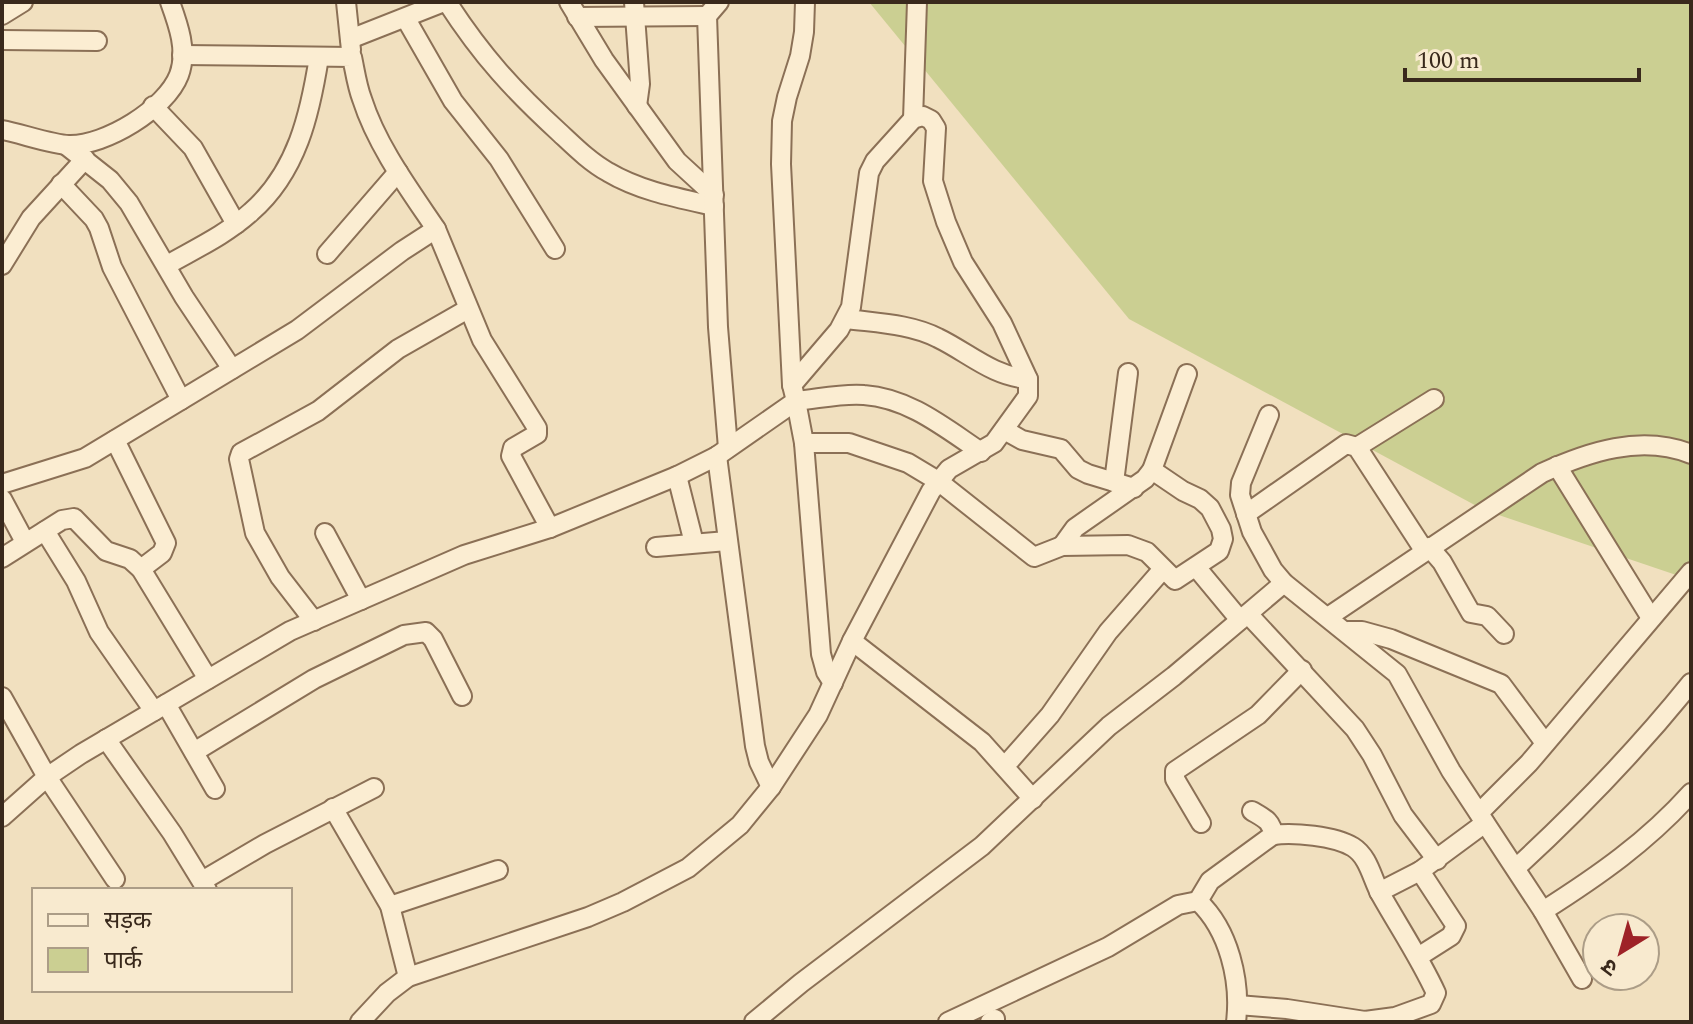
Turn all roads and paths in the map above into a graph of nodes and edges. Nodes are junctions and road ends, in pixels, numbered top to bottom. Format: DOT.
graph roads {
  1 [pos="23,2"];
  2 [pos="170,2"];
  3 [pos="346,2"];
  4 [pos="446,2"];
  5 [pos="805,2"];
  6 [pos="917,2"];
  7 [pos="573,9"];
  8 [pos="634,9"];
  9 [pos="713,9"];
  10 [pos="2,15"];
  11 [pos="406,19"];
  12 [pos="2,40"];
  13 [pos="97,41"];
  14 [pos="351,48"];
  15 [pos="182,55"];
  16 [pos="319,57"];
  17 [pos="153,106"];
  18 [pos="637,106"];
  19 [pos="913,119"];
  20 [pos="2,130"];
  21 [pos="67,146"];
  22 [pos="85,159"];
  23 [pos="398,172"];
  24 [pos="61,184"];
  25 [pos="714,201"];
  26 [pos="236,224"];
  27 [pos="436,229"];
  28 [pos="555,249"];
  29 [pos="327,254"];
  30 [pos="2,265"];
  31 [pos="167,265"];
  32 [pos="468,309"];
  33 [pos="847,319"];
  34 [pos="232,369"];
  35 [pos="1128,373"];
  36 [pos="1187,374"];
  37 [pos="1028,379"];
  38 [pos="794,393"];
  39 [pos="1434,399"];
  40 [pos="181,400"];
  41 [pos="1269,415"];
  42 [pos="1004,430"];
  43 [pos="115,440"];
  44 [pos="804,443"];
  45 [pos="1357,447"];
  46 [pos="723,452"];
  47 [pos="981,452"];
  48 [pos="1691,454"];
  49 [pos="1557,466"];
  50 [pos="1152,470"];
  51 [pos="677,476"];
  52 [pos="938,481"];
  53 [pos="1114,482"];
  54 [pos="2,484"];
  55 [pos="1134,488"];
  56 [pos="2,499"];
  57 [pos="1246,514"];
  58 [pos="550,528"];
  59 [pos="45,531"];
  60 [pos="325,533"];
  61 [pos="727,541"];
  62 [pos="25,542"];
  63 [pos="694,543"];
  64 [pos="1062,546"];
  65 [pos="656,547"];
  66 [pos="1427,548"];
  67 [pos="2,558"];
  68 [pos="1196,567"];
  69 [pos="141,569"];
  70 [pos="1163,569"];
  71 [pos="1691,572"];
  72 [pos="1284,583"];
  73 [pos="361,600"];
  74 [pos="1244,617"];
  75 [pos="1328,617"];
  76 [pos="1651,618"];
  77 [pos="314,621"];
  78 [pos="1346,631"];
  79 [pos="1504,634"];
  80 [pos="852,641"];
  81 [pos="1302,670"];
  82 [pos="208,679"];
  83 [pos="833,683"];
  84 [pos="1691,683"];
  85 [pos="462,696"];
  86 [pos="2,697"];
  87 [pos="160,707"];
  88 [pos="106,739"];
  89 [pos="1545,743"];
  90 [pos="194,752"];
  91 [pos="1005,766"];
  92 [pos="47,777"];
  93 [pos="771,787"];
  94 [pos="374,788"];
  95 [pos="215,789"];
  96 [pos="1691,793"];
  97 [pos="1033,799"];
  98 [pos="333,808"];
  99 [pos="1252,811"];
  100 [pos="2,817"];
  101 [pos="1482,818"];
  102 [pos="1201,823"];
  103 [pos="1273,835"];
  104 [pos="1437,860"];
  105 [pos="1516,868"];
  106 [pos="498,870"];
  107 [pos="1420,871"];
  108 [pos="115,879"];
  109 [pos="204,886"];
  110 [pos="1379,892"];
  111 [pos="1198,901"];
  112 [pos="390,906"];
  113 [pos="1543,911"];
  114 [pos="1418,957"];
  115 [pos="408,977"];
  116 [pos="1581,977"];
  117 [pos="1237,1013"];
  118 [pos="992,1017"];
  119 [pos="360,1022"];
  120 [pos="754,1022"];
  121 [pos="948,1022"];
  1 -- 10 [label="street"];
  2 -- 15 [label="street"];
  3 -- 14 [label="street"];
  4 -- 11 [label="street"];
  4 -- 25 [label="street"];
  5 -- 38 [label="street"];
  6 -- 19 [label="street"];
  7 -- 8 [label="street"];
  7 -- 18 [label="street"];
  8 -- 9 [label="street"];
  8 -- 18 [label="street"];
  9 -- 25 [label="street"];
  11 -- 14 [label="street"];
  11 -- 28 [label="street"];
  12 -- 13 [label="street"];
  14 -- 16 [label="street"];
  14 -- 23 [label="street"];
  15 -- 16 [label="street"];
  15 -- 17 [label="street"];
  16 -- 26 [label="street"];
  17 -- 21 [label="street"];
  17 -- 26 [label="street"];
  18 -- 25 [label="street"];
  19 -- 33 [label="street"];
  19 -- 37 [label="street"];
  20 -- 21 [label="street"];
  21 -- 22 [label="street"];
  22 -- 24 [label="street"];
  22 -- 31 [label="street"];
  23 -- 27 [label="street"];
  23 -- 29 [label="street"];
  24 -- 30 [label="street"];
  24 -- 40 [label="street"];
  25 -- 46 [label="street"];
  26 -- 31 [label="street"];
  27 -- 32 [label="street"];
  27 -- 34 [label="street"];
  31 -- 34 [label="street"];
  32 -- 58 [label="street"];
  32 -- 77 [label="street"];
  33 -- 37 [label="street"];
  33 -- 38 [label="street"];
  34 -- 40 [label="street"];
  35 -- 53 [label="street"];
  36 -- 50 [label="street"];
  37 -- 42 [label="street"];
  38 -- 44 [label="street"];
  38 -- 46 [label="street"];
  38 -- 47 [label="street"];
  39 -- 45 [label="street"];
  40 -- 43 [label="street"];
  41 -- 57 [label="street"];
  42 -- 47 [label="street"];
  42 -- 53 [label="street"];
  43 -- 54 [label="street"];
  43 -- 69 [label="street"];
  44 -- 52 [label="street"];
  44 -- 83 [label="street"];
  45 -- 57 [label="street"];
  45 -- 66 [label="street"];
  46 -- 51 [label="street"];
  46 -- 61 [label="street"];
  47 -- 52 [label="street"];
  48 -- 49 [label="street"];
  49 -- 66 [label="street"];
  49 -- 76 [label="street"];
  50 -- 55 [label="street"];
  50 -- 68 [label="street"];
  51 -- 58 [label="street"];
  51 -- 63 [label="street"];
  52 -- 64 [label="street"];
  52 -- 80 [label="street"];
  53 -- 55 [label="street"];
  55 -- 64 [label="street"];
  56 -- 62 [label="street"];
  57 -- 72 [label="street"];
  58 -- 73 [label="street"];
  59 -- 62 [label="street"];
  59 -- 69 [label="street"];
  59 -- 87 [label="street"];
  60 -- 73 [label="street"];
  61 -- 63 [label="street"];
  61 -- 93 [label="street"];
  62 -- 67 [label="street"];
  63 -- 65 [label="street"];
  64 -- 70 [label="street"];
  66 -- 75 [label="street"];
  66 -- 79 [label="street"];
  68 -- 70 [label="street"];
  68 -- 74 [label="street"];
  69 -- 82 [label="street"];
  70 -- 91 [label="street"];
  71 -- 76 [label="street"];
  72 -- 74 [label="street"];
  72 -- 75 [label="street"];
  73 -- 77 [label="street"];
  74 -- 81 [label="street"];
  74 -- 97 [label="street"];
  75 -- 78 [label="street"];
  76 -- 89 [label="street"];
  77 -- 82 [label="street"];
  78 -- 89 [label="street"];
  78 -- 101 [label="street"];
  80 -- 83 [label="street"];
  80 -- 91 [label="street"];
  81 -- 102 [label="street"];
  81 -- 104 [label="street"];
  82 -- 87 [label="street"];
  83 -- 93 [label="street"];
  84 -- 105 [label="street"];
  85 -- 90 [label="street"];
  86 -- 92 [label="street"];
  87 -- 88 [label="street"];
  87 -- 90 [label="street"];
  88 -- 92 [label="street"];
  88 -- 109 [label="street"];
  89 -- 101 [label="street"];
  90 -- 95 [label="street"];
  91 -- 97 [label="street"];
  92 -- 100 [label="street"];
  92 -- 108 [label="street"];
  93 -- 115 [label="street"];
  94 -- 98 [label="street"];
  96 -- 113 [label="street"];
  97 -- 120 [label="street"];
  98 -- 109 [label="street"];
  98 -- 112 [label="street"];
  99 -- 103 [label="street"];
  101 -- 104 [label="street"];
  101 -- 105 [label="street"];
  103 -- 110 [label="street"];
  103 -- 111 [label="street"];
  104 -- 107 [label="street"];
  105 -- 113 [label="street"];
  106 -- 112 [label="street"];
  107 -- 110 [label="street"];
  107 -- 114 [label="street"];
  110 -- 114 [label="street"];
  111 -- 117 [label="street"];
  111 -- 118 [label="street"];
  112 -- 115 [label="street"];
  113 -- 116 [label="street"];
  114 -- 117 [label="street"];
  115 -- 119 [label="street"];
  118 -- 121 [label="street"];
}
